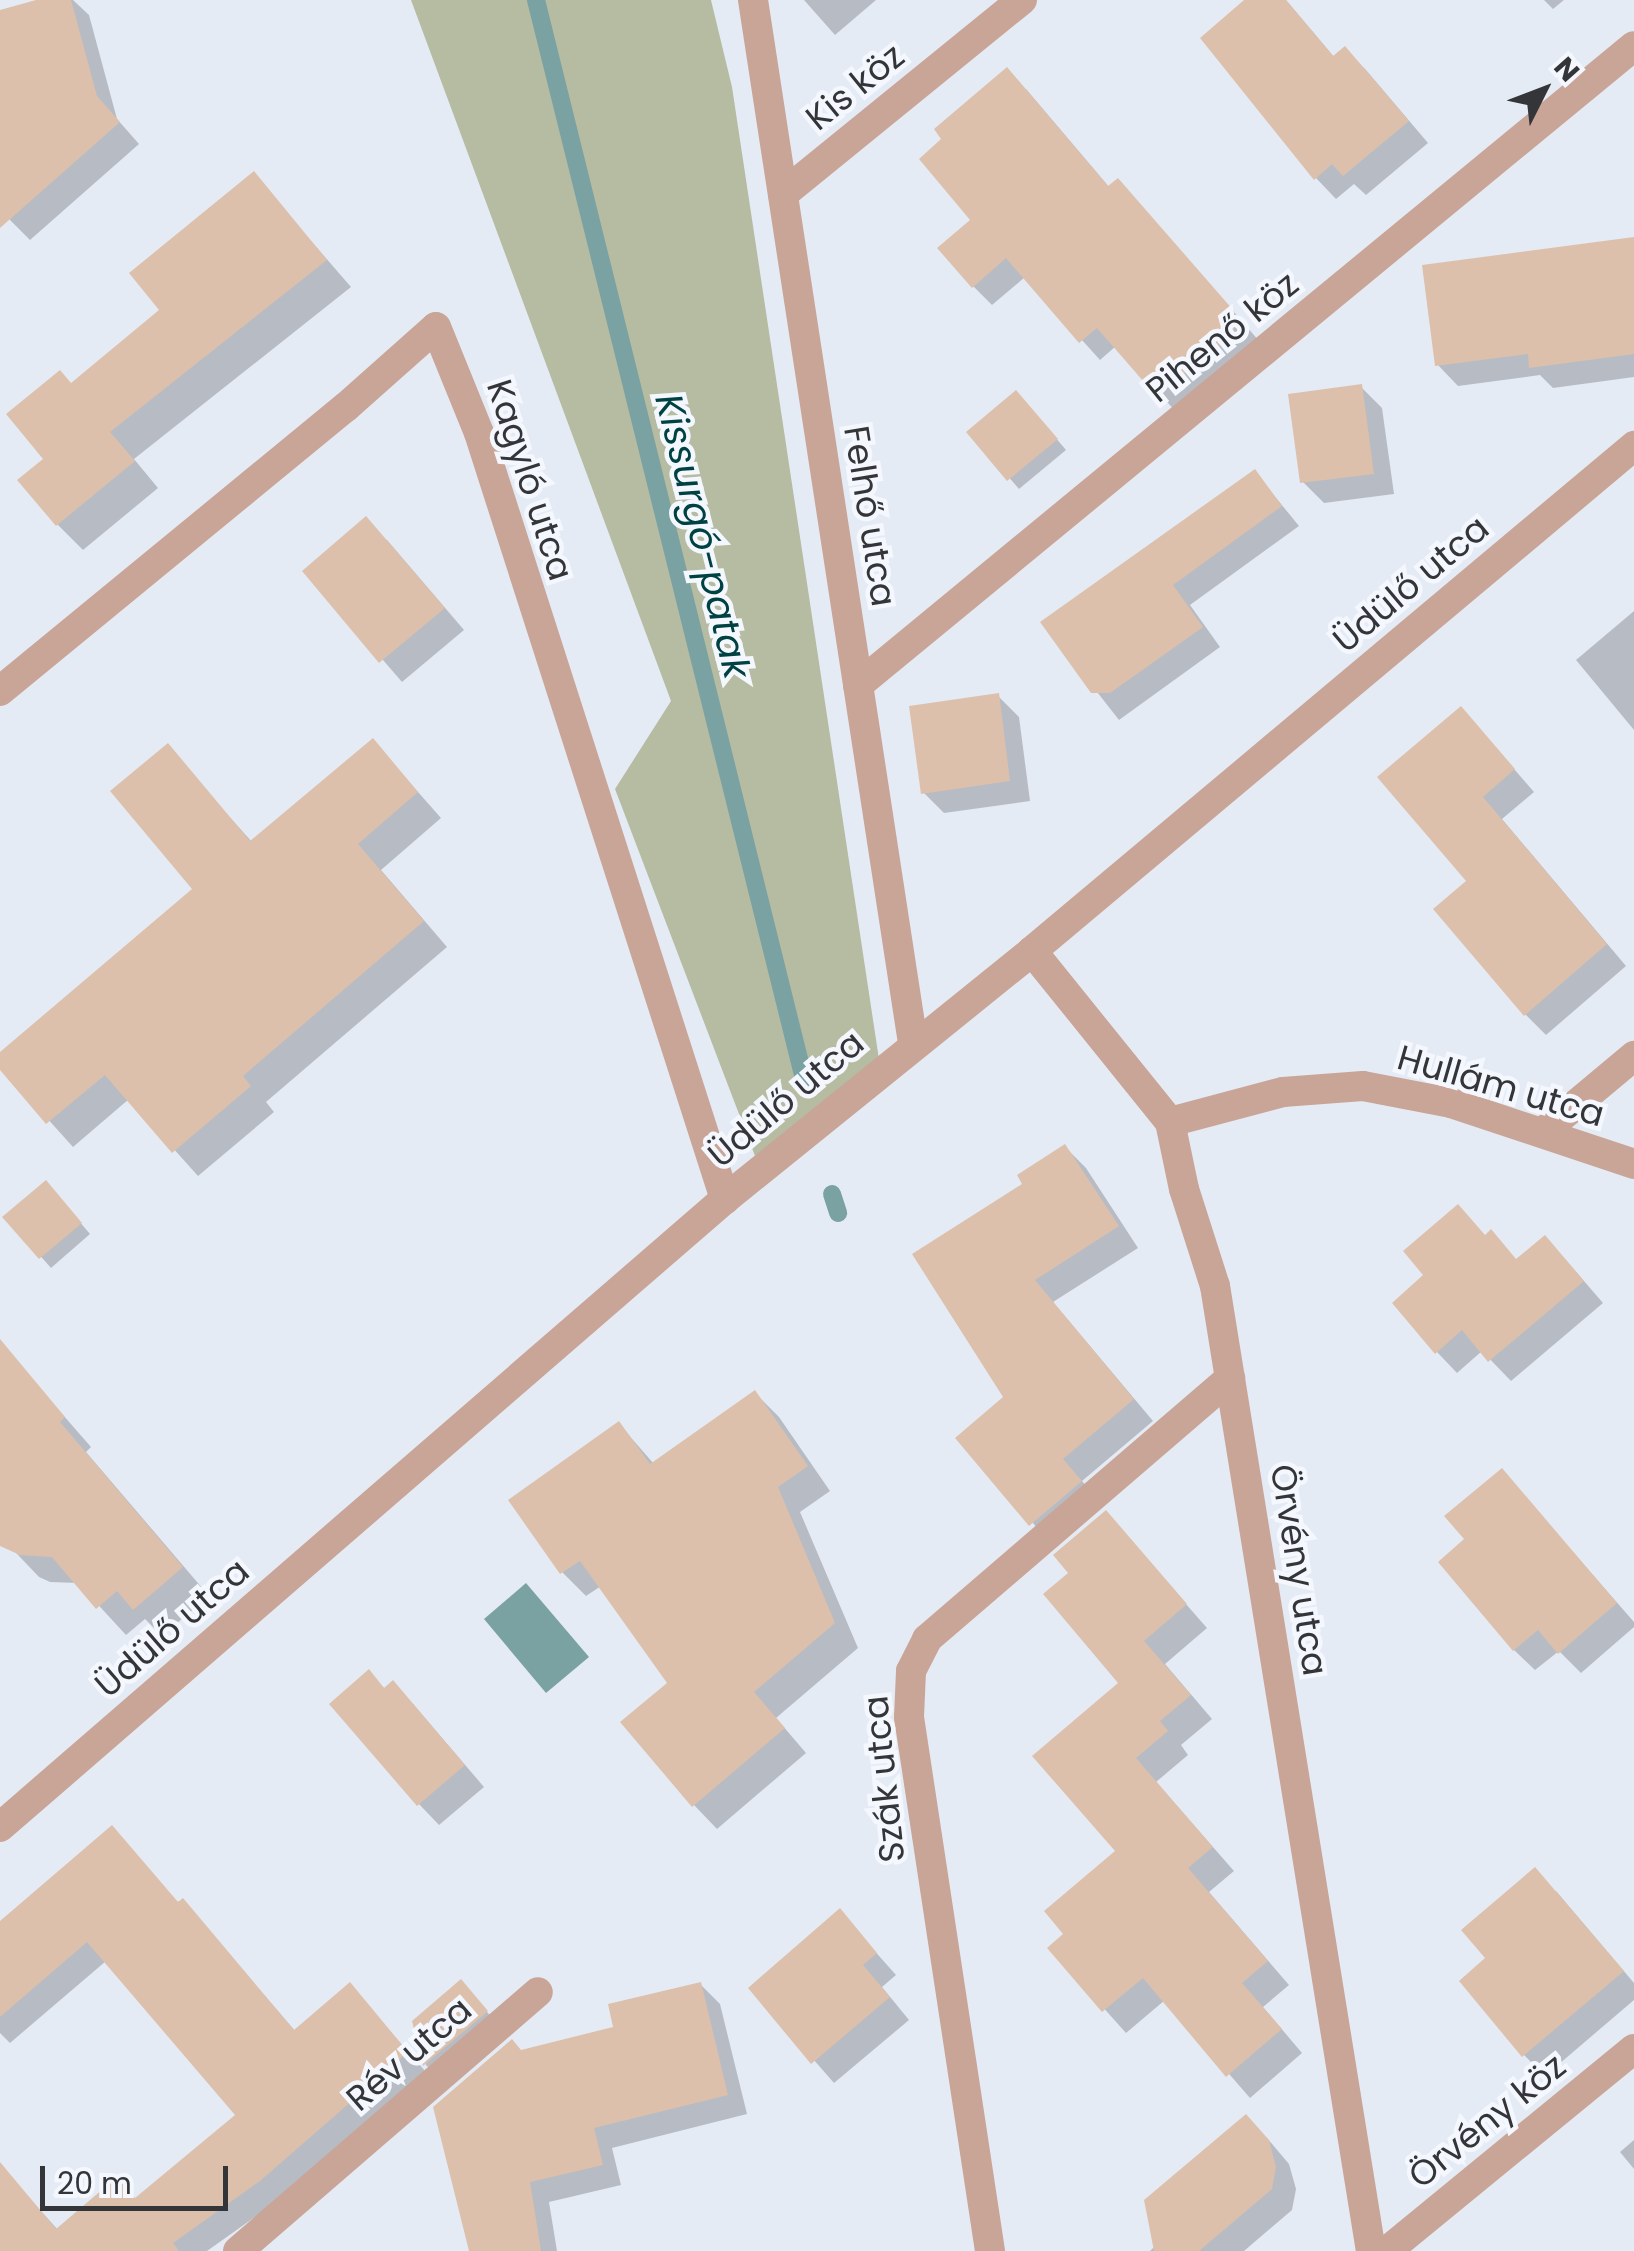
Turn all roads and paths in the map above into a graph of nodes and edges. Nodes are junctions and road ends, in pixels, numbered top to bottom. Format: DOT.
graph roads {
  1 [pos="753,0"];
  2 [pos="1022,0"];
  3 [pos="1634,46"];
  4 [pos="782,194"];
  5 [pos="1634,446"];
  6 [pos="858,685"];
  7 [pos="0,691"];
  8 [pos="1032,951"];
  9 [pos="913,1043"];
  10 [pos="1634,1056"];
  11 [pos="1170,1122"];
  12 [pos="1543,1132"];
  13 [pos="1634,1164"];
  14 [pos="725,1199"];
  15 [pos="1230,1378"];
  16 [pos="0,1827"];
  17 [pos="538,1992"];
  18 [pos="1634,2049"];
  19 [pos="238,2251"];
  20 [pos="990,2251"];
  21 [pos="1371,2251"];
  22 [pos="1387,2251"];
  1 -- 4 [label="street, Felhő utca"];
  2 -- 4 [label="street, Kis köz"];
  3 -- 6 [label="street, Pihenő köz"];
  4 -- 6 [label="street, Felhő utca"];
  5 -- 8 [label="street, Üdülő utca"];
  6 -- 9 [label="street, Felhő utca"];
  7 -- 14 [label="street, Kagyló utca"];
  8 -- 9 [label="street, Üdülő utca"];
  8 -- 11 [label="street, Örvény utca"];
  9 -- 14 [label="street, Üdülő utca"];
  10 -- 12 [label="street"];
  11 -- 12 [label="street, Hullám utca"];
  11 -- 15 [label="street, Örvény utca"];
  12 -- 13 [label="street, Hullám utca"];
  14 -- 16 [label="street, Üdülő utca"];
  15 -- 20 [label="street, Szák utca"];
  15 -- 21 [label="street, Örvény utca"];
  17 -- 19 [label="street, Rév utca"];
  18 -- 22 [label="street, Örvény köz"];
}
